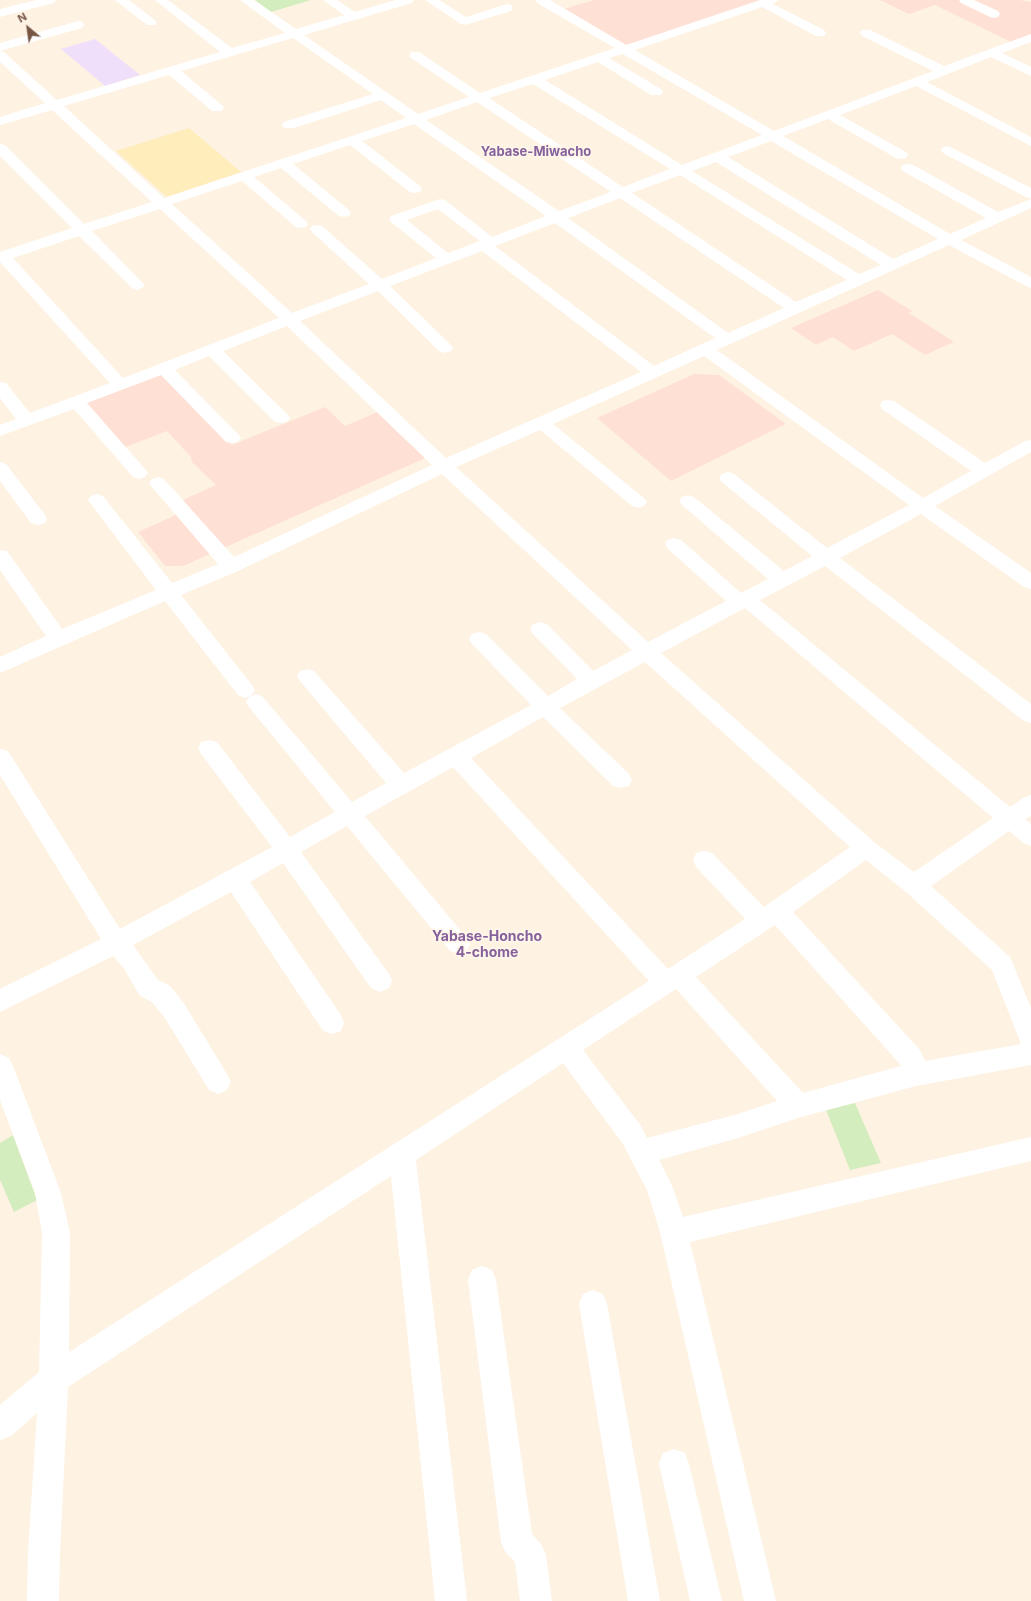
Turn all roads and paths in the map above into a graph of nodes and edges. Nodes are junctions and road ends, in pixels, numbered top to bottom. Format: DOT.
graph roads {
  1 [pos="122,0"];
  2 [pos="161,0"];
  3 [pos="246,0"];
  4 [pos="329,0"];
  5 [pos="408,0"];
  6 [pos="431,0"];
  7 [pos="541,0"];
  8 [pos="41,1"];
  9 [pos="968,1"];
  10 [pos="767,2"];
  11 [pos="507,8"];
  12 [pos="0,13"];
  13 [pos="994,14"];
  14 [pos="353,16"];
  15 [pos="151,22"];
  16 [pos="78,25"];
  17 [pos="820,33"];
  18 [pos="866,33"];
  19 [pos="295,34"];
  20 [pos="1031,38"];
  21 [pos="0,47"];
  22 [pos="624,48"];
  23 [pos="230,53"];
  24 [pos="992,53"];
  25 [pos="0,55"];
  26 [pos="415,55"];
  27 [pos="598,57"];
  28 [pos="170,70"];
  29 [pos="943,71"];
  30 [pos="1031,72"];
  31 [pos="534,79"];
  32 [pos="916,81"];
  33 [pos="656,92"];
  34 [pos="384,95"];
  35 [pos="479,97"];
  36 [pos="54,105"];
  37 [pos="217,108"];
  38 [pos="830,114"];
  39 [pos="416,118"];
  40 [pos="0,121"];
  41 [pos="289,125"];
  42 [pos="774,136"];
  43 [pos="351,140"];
  44 [pos="1031,142"];
  45 [pos="0,148"];
  46 [pos="948,150"];
  47 [pos="901,155"];
  48 [pos="718,157"];
  49 [pos="283,163"];
  50 [pos="908,168"];
  51 [pos="682,170"];
  52 [pos="244,176"];
  53 [pos="415,189"];
  54 [pos="622,193"];
  55 [pos="1031,194"];
  56 [pos="160,203"];
  57 [pos="1031,203"];
  58 [pos="344,213"];
  59 [pos="557,217"];
  60 [pos="998,218"];
  61 [pos="301,224"];
  62 [pos="317,229"];
  63 [pos="83,230"];
  64 [pos="949,239"];
  65 [pos="488,244"];
  66 [pos="3,252"];
  67 [pos="447,260"];
  68 [pos="892,265"];
  69 [pos="858,280"];
  70 [pos="1031,283"];
  71 [pos="137,285"];
  72 [pos="381,286"];
  73 [pos="796,309"];
  74 [pos="290,320"];
  75 [pos="728,340"];
  76 [pos="445,348"];
  77 [pos="706,349"];
  78 [pos="212,350"];
  79 [pos="164,368"];
  80 [pos="652,373"];
  81 [pos="121,385"];
  82 [pos="0,387"];
  83 [pos="77,402"];
  84 [pos="888,405"];
  85 [pos="281,418"];
  86 [pos="27,421"];
  87 [pos="542,423"];
  88 [pos="0,431"];
  89 [pos="232,438"];
  90 [pos="1031,445"];
  91 [pos="444,466"];
  92 [pos="0,468"];
  93 [pos="984,471"];
  94 [pos="139,473"];
  95 [pos="728,478"];
  96 [pos="158,483"];
  97 [pos="97,500"];
  98 [pos="688,501"];
  99 [pos="638,502"];
  100 [pos="922,506"];
  101 [pos="38,519"];
  102 [pos="674,544"];
  103 [pos="0,556"];
  104 [pos="826,557"];
  105 [pos="231,566"];
  106 [pos="782,580"];
  107 [pos="1031,582"];
  108 [pos="170,591"];
  109 [pos="743,601"];
  110 [pos="540,629"];
  111 [pos="479,638"];
  112 [pos="58,639"];
  113 [pos="647,652"];
  114 [pos="0,666"];
  115 [pos="307,676"];
  116 [pos="591,681"];
  117 [pos="546,707"];
  118 [pos="1031,715"];
  119 [pos="209,748"];
  120 [pos="456,756"];
  121 [pos="0,757"];
  122 [pos="621,780"];
  123 [pos="401,785"];
  124 [pos="1031,804"];
  125 [pos="349,814"];
  126 [pos="1008,820"];
  127 [pos="1031,837"];
  128 [pos="866,848"];
  129 [pos="286,850"];
  130 [pos="704,860"];
  131 [pos="235,879"];
  132 [pos="914,885"];
  133 [pos="769,916"];
  134 [pos="116,943"];
  135 [pos="458,944"];
  136 [pos="671,978"];
  137 [pos="380,981"];
  138 [pos="0,1001"];
  139 [pos="332,1024"];
  140 [pos="1031,1038"];
  141 [pos="566,1048"];
  142 [pos="1031,1054"];
  143 [pos="0,1066"];
  144 [pos="916,1074"];
  145 [pos="218,1082"];
  146 [pos="798,1106"];
  147 [pos="1031,1149"];
  148 [pos="641,1152"];
  149 [pos="402,1155"];
  150 [pos="674,1232"];
  151 [pos="482,1280"];
  152 [pos="593,1304"];
  153 [pos="54,1379"];
  154 [pos="0,1425"];
  155 [pos="674,1464"];
  156 [pos="43,1601"];
  157 [pos="451,1601"];
  158 [pos="536,1601"];
  159 [pos="644,1601"];
  160 [pos="706,1601"];
  161 [pos="760,1601"];
  1 -- 15 [label="street"];
  2 -- 23 [label="street"];
  3 -- 19 [label="street"];
  4 -- 14 [label="street"];
  5 -- 14 [label="street"];
  6 -- 11 [label="street"];
  7 -- 22 [label="street"];
  8 -- 12 [label="street"];
  9 -- 13 [label="street"];
  10 -- 17 [label="street"];
  10 -- 22 [label="street"];
  14 -- 19 [label="street"];
  16 -- 21 [label="street"];
  18 -- 29 [label="street"];
  19 -- 23 [label="street"];
  19 -- 34 [label="street"];
  20 -- 24 [label="street"];
  22 -- 27 [label="street"];
  22 -- 42 [label="street"];
  23 -- 28 [label="street"];
  24 -- 29 [label="street"];
  24 -- 30 [label="street"];
  25 -- 36 [label="street"];
  26 -- 35 [label="street"];
  27 -- 31 [label="street"];
  27 -- 33 [label="street"];
  28 -- 36 [label="street"];
  28 -- 37 [label="street"];
  29 -- 32 [label="street"];
  31 -- 35 [label="street"];
  31 -- 51 [label="street"];
  32 -- 38 [label="street"];
  32 -- 44 [label="street"];
  34 -- 39 [label="street"];
  34 -- 41 [label="street"];
  35 -- 39 [label="street"];
  35 -- 54 [label="street"];
  36 -- 40 [label="street"];
  36 -- 56 [label="street"];
  38 -- 42 [label="street"];
  38 -- 47 [label="street"];
  39 -- 43 [label="street"];
  39 -- 59 [label="street"];
  42 -- 48 [label="street"];
  42 -- 64 [label="street"];
  43 -- 49 [label="street"];
  43 -- 53 [label="street"];
  45 -- 63 [label="street"];
  46 -- 55 [label="street"];
  48 -- 51 [label="street"];
  48 -- 68 [label="street"];
  49 -- 52 [label="street"];
  49 -- 58 [label="street"];
  50 -- 60 [label="street"];
  51 -- 54 [label="street"];
  51 -- 69 [label="street"];
  52 -- 56 [label="street"];
  52 -- 61 [label="street"];
  54 -- 59 [label="street"];
  54 -- 73 [label="street"];
  56 -- 63 [label="street"];
  56 -- 74 [label="street"];
  57 -- 60 [label="street"];
  59 -- 65 [label="street"];
  59 -- 75 [label="street"];
  60 -- 64 [label="street"];
  62 -- 72 [label="street"];
  63 -- 66 [label="street"];
  63 -- 71 [label="street"];
  64 -- 68 [label="street"];
  64 -- 70 [label="street"];
  65 -- 67 [label="street"];
  65 -- 67 [label="street"];
  65 -- 80 [label="street"];
  66 -- 81 [label="street"];
  67 -- 72 [label="street"];
  68 -- 69 [label="street"];
  69 -- 73 [label="street"];
  72 -- 74 [label="street"];
  72 -- 76 [label="street"];
  73 -- 75 [label="street"];
  74 -- 78 [label="street"];
  74 -- 91 [label="street"];
  75 -- 77 [label="street"];
  77 -- 80 [label="street"];
  77 -- 100 [label="street"];
  78 -- 79 [label="street"];
  78 -- 85 [label="street"];
  79 -- 81 [label="street"];
  79 -- 89 [label="street"];
  80 -- 87 [label="street"];
  81 -- 83 [label="street"];
  82 -- 86 [label="street"];
  83 -- 86 [label="street"];
  83 -- 94 [label="street"];
  84 -- 93 [label="street"];
  86 -- 88 [label="street"];
  87 -- 91 [label="street"];
  87 -- 99 [label="street"];
  90 -- 93 [label="street"];
  91 -- 105 [label="street"];
  91 -- 113 [label="street"];
  92 -- 101 [label="street"];
  93 -- 100 [label="street"];
  95 -- 104 [label="street"];
  96 -- 105 [label="street"];
  97 -- 108 [label="street"];
  98 -- 106 [label="street"];
  100 -- 104 [label="street"];
  100 -- 107 [label="street"];
  102 -- 109 [label="street"];
  103 -- 112 [label="street"];
  104 -- 106 [label="street"];
  104 -- 118 [label="street"];
  105 -- 108 [label="street"];
  106 -- 109 [label="street"];
  108 -- 112 [label="street"];
  108 -- 125 [label="street"];
  109 -- 113 [label="street"];
  109 -- 126 [label="street"];
  110 -- 116 [label="street"];
  111 -- 117 [label="street"];
  112 -- 114 [label="street"];
  113 -- 116 [label="street"];
  113 -- 128 [label="street"];
  115 -- 123 [label="street"];
  116 -- 117 [label="street"];
  117 -- 120 [label="street"];
  117 -- 122 [label="street"];
  119 -- 129 [label="street"];
  120 -- 123 [label="street"];
  120 -- 136 [label="street"];
  121 -- 134 [label="street"];
  123 -- 125 [label="street"];
  124 -- 126 [label="street"];
  125 -- 129 [label="street"];
  125 -- 135 [label="street"];
  126 -- 127 [label="street"];
  126 -- 132 [label="street"];
  128 -- 132 [label="street"];
  128 -- 133 [label="street"];
  129 -- 131 [label="street"];
  129 -- 137 [label="street"];
  130 -- 133 [label="street"];
  131 -- 134 [label="street"];
  131 -- 139 [label="street"];
  132 -- 140 [label="street"];
  133 -- 136 [label="street"];
  133 -- 144 [label="street"];
  134 -- 138 [label="street"];
  134 -- 145 [label="street"];
  136 -- 141 [label="street"];
  136 -- 146 [label="street"];
  141 -- 148 [label="street"];
  141 -- 149 [label="street"];
  142 -- 144 [label="street"];
  143 -- 153 [label="street"];
  144 -- 146 [label="street"];
  146 -- 148 [label="street"];
  147 -- 150 [label="street"];
  148 -- 150 [label="street"];
  149 -- 153 [label="street"];
  149 -- 157 [label="street"];
  150 -- 161 [label="street"];
  151 -- 158 [label="street"];
  152 -- 159 [label="street"];
  153 -- 154 [label="street"];
  153 -- 156 [label="street"];
  155 -- 160 [label="street"];
}
